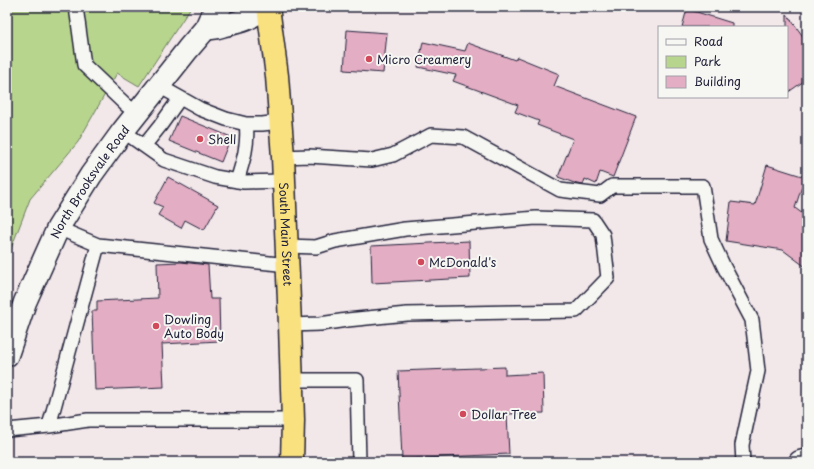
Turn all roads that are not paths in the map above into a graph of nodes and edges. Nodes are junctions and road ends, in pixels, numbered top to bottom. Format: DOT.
graph roads {
  1 [pos="76,7"];
  2 [pos="220,7"];
  3 [pos="262,7"];
  4 [pos="268,7"];
  5 [pos="206,28"];
  6 [pos="159,86"];
  7 [pos="180,98"];
  8 [pos="137,113"];
  9 [pos="280,122"];
  10 [pos="246,124"];
  11 [pos="123,131"];
  12 [pos="144,146"];
  13 [pos="283,158"];
  14 [pos="237,181"];
  15 [pos="284,181"];
  16 [pos="58,228"];
  17 [pos="98,244"];
  18 [pos="288,255"];
  19 [pos="290,325"];
  20 [pos="7,355"];
  21 [pos="292,380"];
  22 [pos="293,420"];
  23 [pos="50,426"];
  24 [pos="7,430"];
  25 [pos="807,460"];
  26 [pos="292,462"];
  27 [pos="359,462"];
  28 [pos="743,462"];
  29 [pos="800,462"];
  1 -- 8 [label="lane"];
  2 -- 5 [label="main road, North Brooksvale Road"];
  3 -- 5 [label="main road"];
  4 -- 9 [label="highway, South Main Street"];
  5 -- 6 [label="main road, North Brooksvale Road"];
  6 -- 7 [label="lane"];
  6 -- 8 [label="main road, North Brooksvale Road"];
  7 -- 10 [label="lane"];
  7 -- 12 [label="lane"];
  8 -- 11 [label="main road, North Brooksvale Road"];
  9 -- 10 [label="lane"];
  9 -- 13 [label="highway, South Main Street"];
  10 -- 14 [label="lane"];
  11 -- 12 [label="lane"];
  11 -- 16 [label="main road, North Brooksvale Road"];
  12 -- 14 [label="lane"];
  13 -- 15 [label="highway, South Main Street"];
  13 -- 28 [label="lane"];
  14 -- 15 [label="lane"];
  15 -- 18 [label="highway, South Main Street"];
  16 -- 17 [label="lane"];
  16 -- 20 [label="main road, North Brooksvale Road"];
  17 -- 18 [label="lane"];
  17 -- 23 [label="lane"];
  18 -- 19 [label="highway, South Main Street"];
  18 -- 19 [label="lane"];
  19 -- 21 [label="highway, South Main Street"];
  21 -- 22 [label="highway, South Main Street"];
  21 -- 27 [label="lane"];
  22 -- 23 [label="lane"];
  22 -- 26 [label="highway, South Main Street"];
  23 -- 24 [label="lane"];
  25 -- 29 [label="main road"];
}
